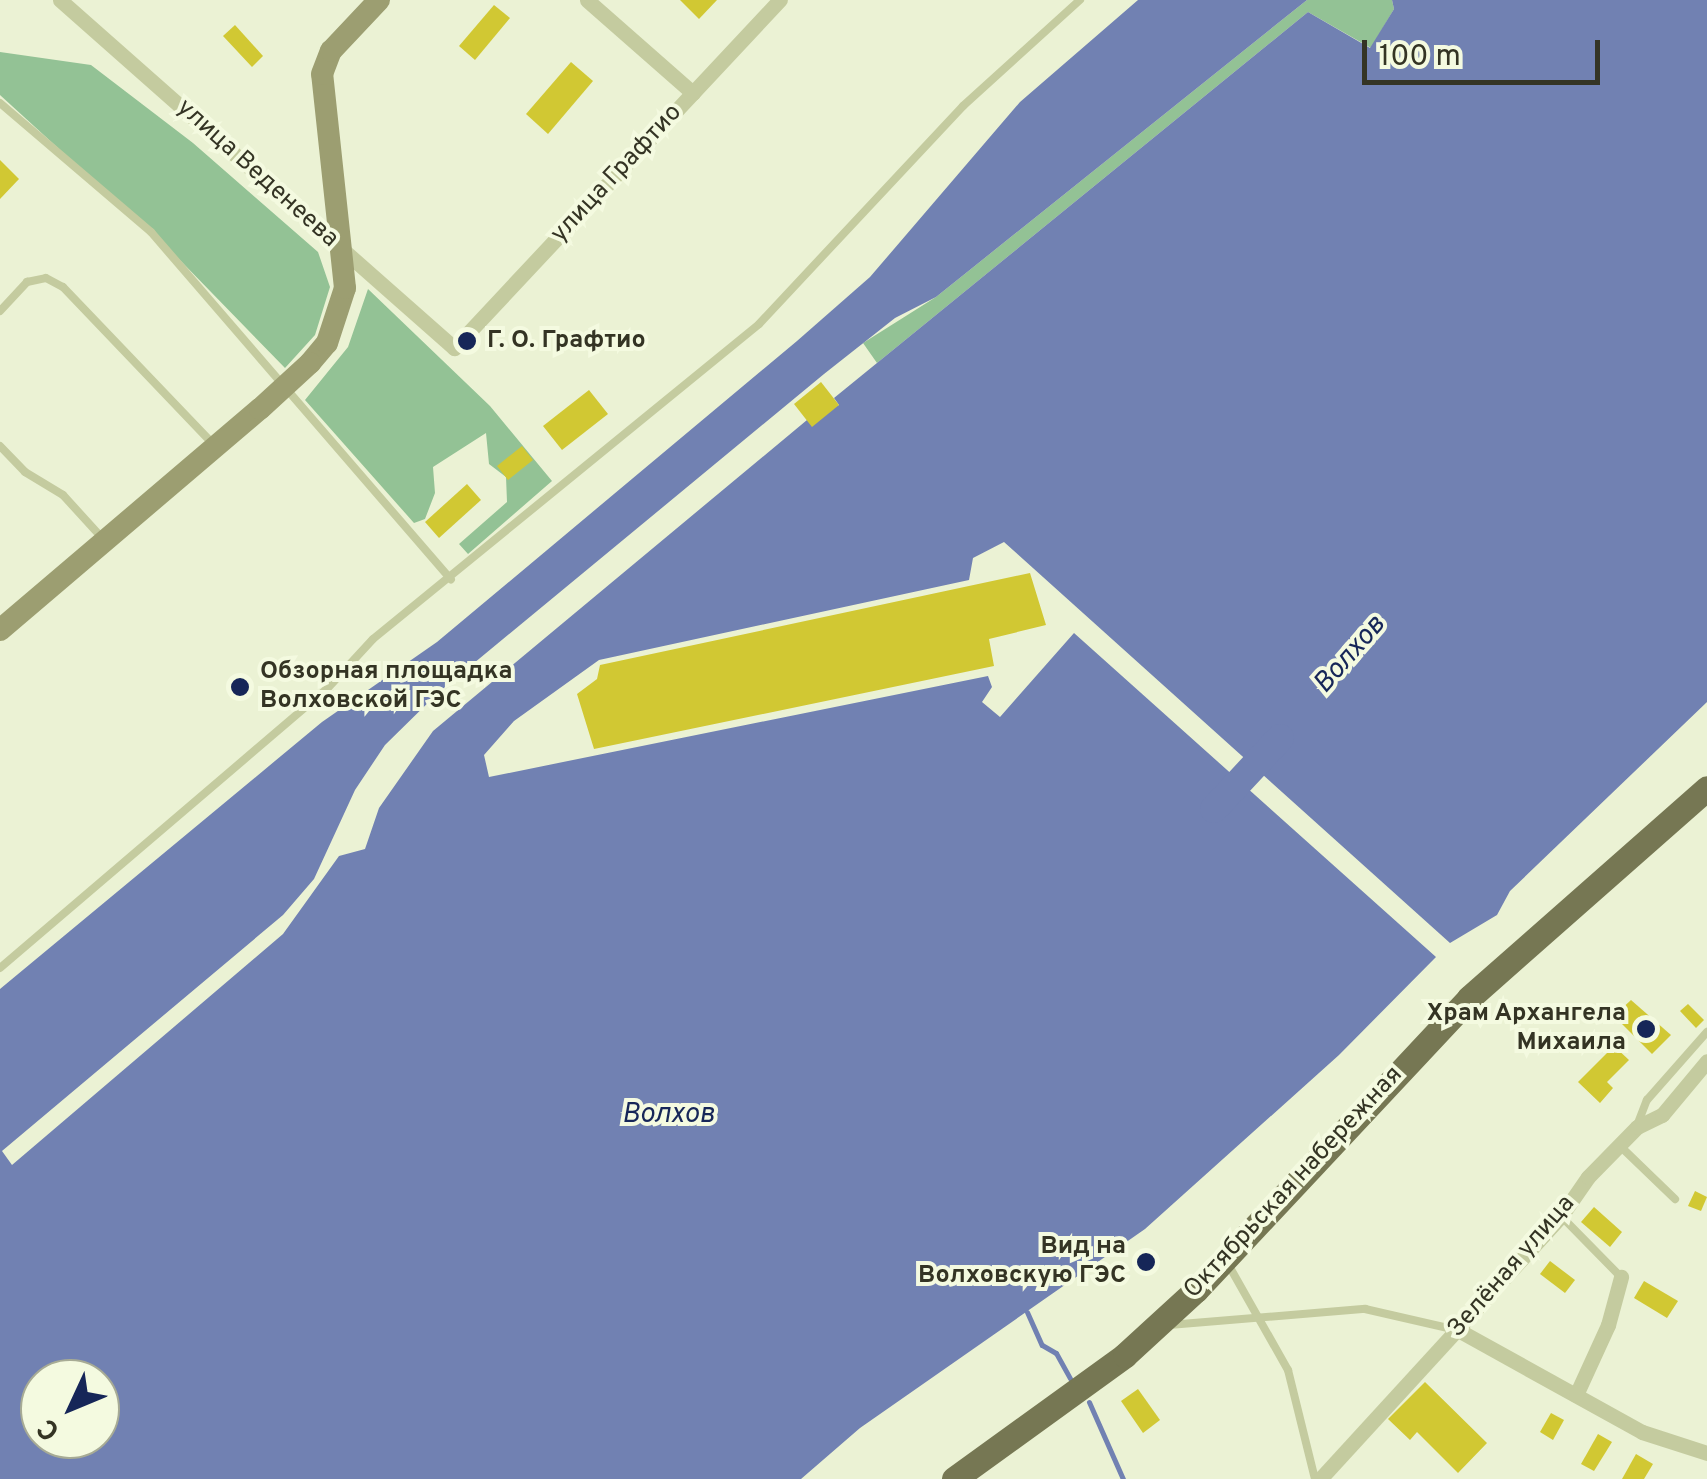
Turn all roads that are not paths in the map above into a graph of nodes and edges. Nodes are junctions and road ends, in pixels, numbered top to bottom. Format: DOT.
graph roads {
  1 [pos="60,0"];
  2 [pos="379,0"];
  3 [pos="587,0"];
  4 [pos="780,0"];
  5 [pos="1080,0"];
  6 [pos="693,93"];
  7 [pos="0,103"];
  8 [pos="346,254"];
  9 [pos="0,311"];
  10 [pos="454,348"];
  11 [pos="0,446"];
  12 [pos="216,447"];
  13 [pos="105,541"];
  14 [pos="451,579"];
  15 [pos="0,630"];
  16 [pos="1706,790"];
  17 [pos="0,968"];
  18 [pos="1707,1032"];
  19 [pos="1707,1061"];
  20 [pos="1637,1127"];
  21 [pos="1619,1145"];
  22 [pos="1674,1198"];
  23 [pos="1560,1216"];
  24 [pos="1226,1254"];
  25 [pos="1621,1277"];
  26 [pos="1253,1318"];
  27 [pos="1155,1328"];
  28 [pos="1458,1330"];
  29 [pos="1576,1395"];
  30 [pos="1707,1453"];
  31 [pos="966,1477"];
  32 [pos="1317,1479"];
  1 -- 8 [label="street, улица Веденеева"];
  2 -- 8 [label="street"];
  3 -- 6 [label="street"];
  4 -- 6 [label="street, улица Графтио"];
  5 -- 14 [label="lane"];
  6 -- 10 [label="street, улица Графтио"];
  7 -- 14 [label="lane"];
  8 -- 10 [label="street, улица Веденеева"];
  8 -- 12 [label="street, bridge"];
  9 -- 12 [label="lane"];
  11 -- 13 [label="lane"];
  12 -- 13 [label="street"];
  13 -- 15 [label="street"];
  14 -- 17 [label="lane"];
  16 -- 24 [label="main road, Октябрьская набережная"];
  18 -- 20 [label="lane"];
  19 -- 20 [label="street, Зелёная улица"];
  20 -- 21 [label="street, Зелёная улица"];
  21 -- 22 [label="lane"];
  21 -- 23 [label="street, Зелёная улица"];
  23 -- 25 [label="lane"];
  23 -- 28 [label="street, Зелёная улица"];
  24 -- 26 [label="lane"];
  24 -- 27 [label="main road, Октябрьская набережная"];
  25 -- 29 [label="street"];
  26 -- 27 [label="lane"];
  26 -- 28 [label="lane"];
  26 -- 32 [label="lane"];
  27 -- 31 [label="main road, Октябрьская набережная"];
  28 -- 29 [label="street"];
  28 -- 32 [label="street, Зелёная улица"];
  29 -- 30 [label="street"];
}
